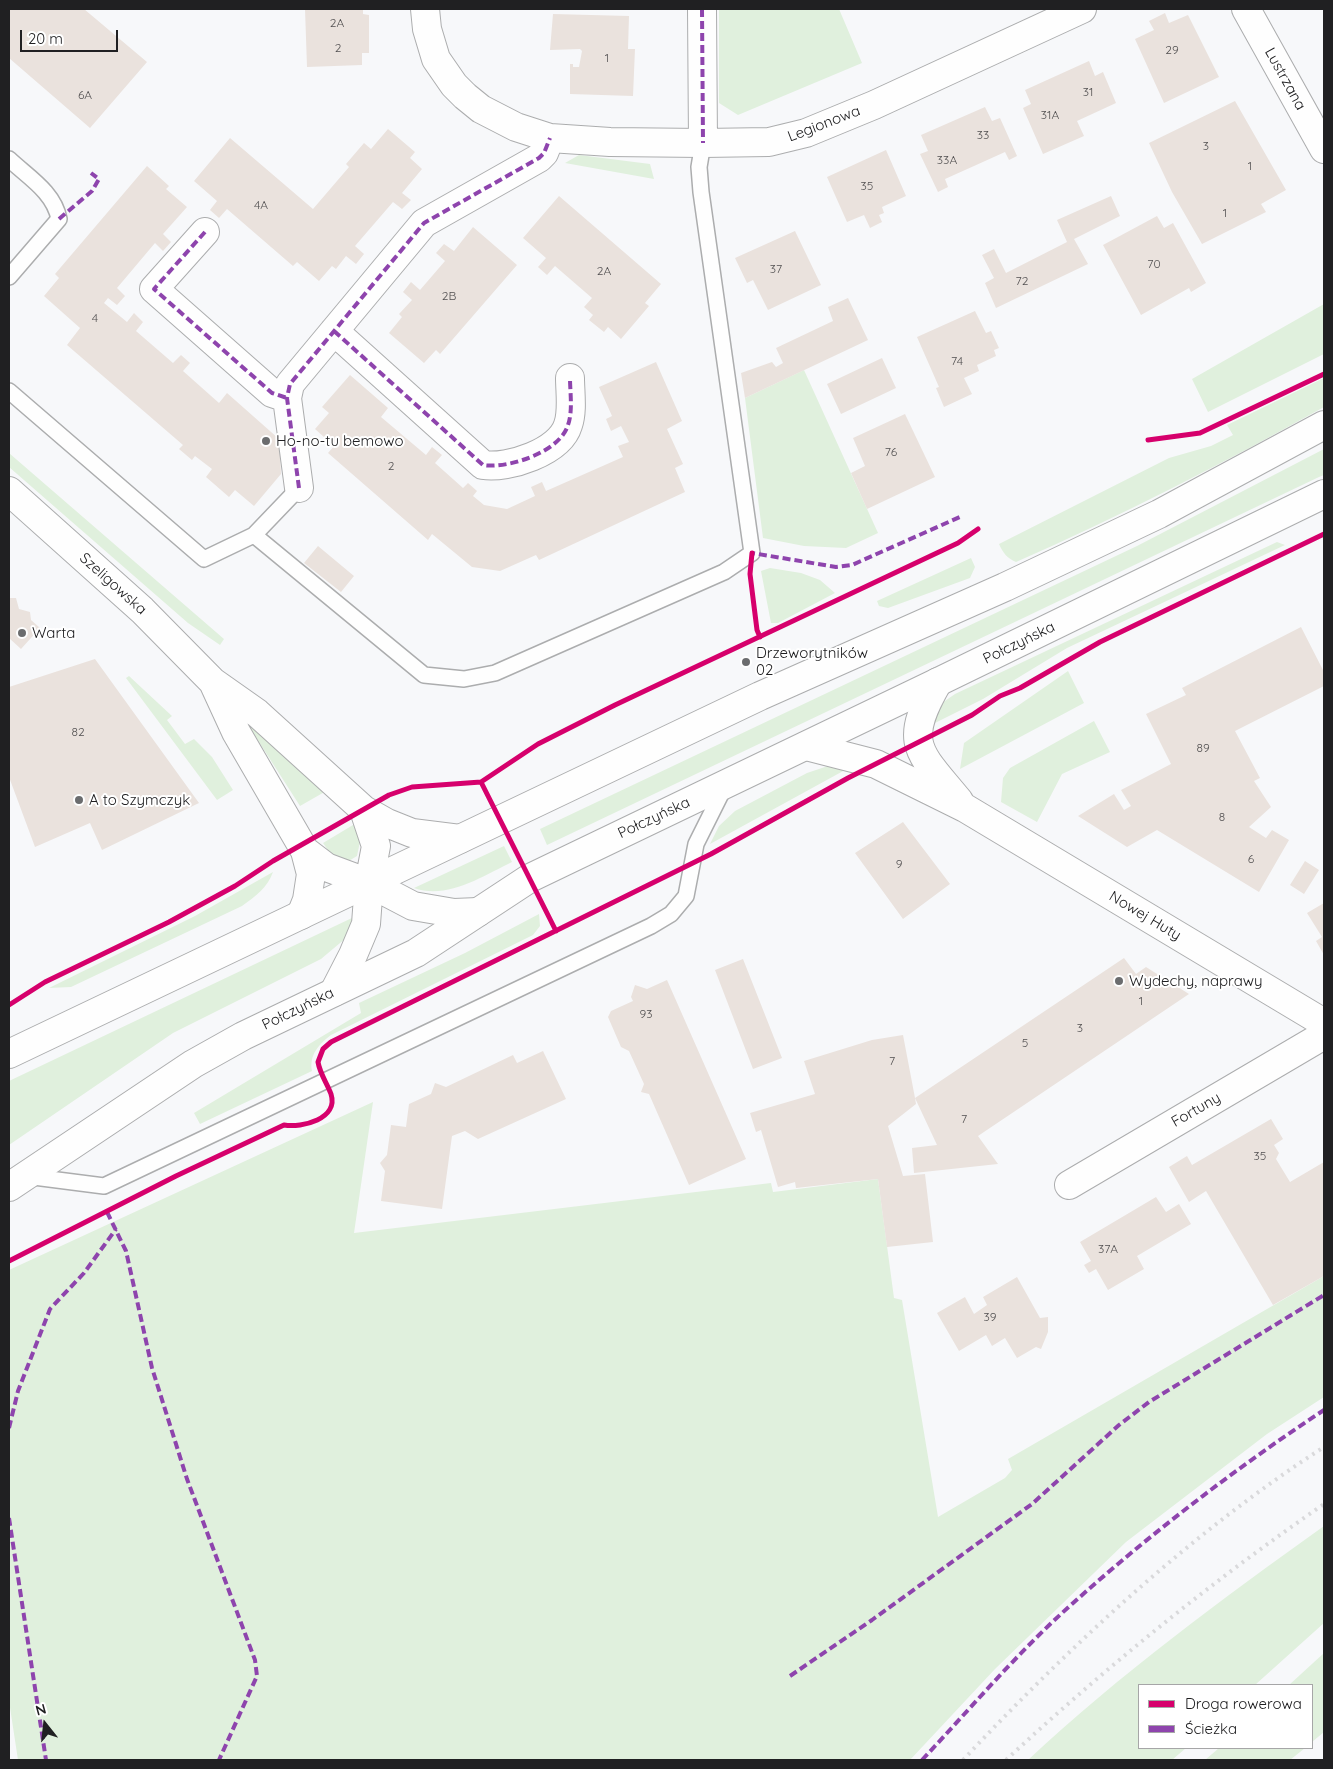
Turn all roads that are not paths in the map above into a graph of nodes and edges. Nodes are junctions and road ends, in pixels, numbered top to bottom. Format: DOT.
graph roads {
  1 [pos="425,9"];
  2 [pos="702,9"];
  3 [pos="1082,9"];
  4 [pos="1246,9"];
  5 [pos="550,138"];
  6 [pos="703,143"];
  7 [pos="1324,148"];
  8 [pos="9,160"];
  9 [pos="205,232"];
  10 [pos="9,277"];
  11 [pos="334,331"];
  12 [pos="570,378"];
  13 [pos="9,391"];
  14 [pos="287,398"];
  15 [pos="1324,425"];
  16 [pos="299,488"];
  17 [pos="9,491"];
  18 [pos="1324,494"];
  19 [pos="254,535"];
  20 [pos="213,682"];
  21 [pos="938,682"];
  22 [pos="806,746"];
  23 [pos="726,784"];
  24 [pos="965,808"];
  25 [pos="364,810"];
  26 [pos="460,839"];
  27 [pos="305,851"];
  28 [pos="369,882"];
  29 [pos="478,912"];
  30 [pos="301,915"];
  31 [pos="334,992"];
  32 [pos="1324,1024"];
  33 [pos="1324,1035"];
  34 [pos="9,1054"];
  35 [pos="17,1181"];
  36 [pos="1068,1185"];
  1 -- 5 [label="street, Legionowa"];
  2 -- 6 [label="street"];
  3 -- 6 [label="street, Legionowa"];
  4 -- 7 [label="street, Lustrzana"];
  5 -- 6 [label="street, Legionowa"];
  5 -- 11 [label="street"];
  6 -- 19 [label="lane"];
  8 -- 10 [label="lane"];
  9 -- 14 [label="street"];
  11 -- 12 [label="street"];
  11 -- 14 [label="street"];
  13 -- 19 [label="lane"];
  14 -- 16 [label="street"];
  15 -- 26 [label="street"];
  16 -- 19 [label="lane"];
  17 -- 20 [label="street, Szeligowska"];
  18 -- 21 [label="street, Połczyńska"];
  20 -- 25 [label="street, Szeligowska"];
  20 -- 27 [label="street, Szeligowska"];
  21 -- 22 [label="street, Połczyńska"];
  21 -- 24 [label="street, Nowej Huty"];
  22 -- 23 [label="street, Połczyńska"];
  22 -- 24 [label="street, Nowej Huty"];
  23 -- 29 [label="street, Połczyńska"];
  23 -- 35 [label="lane"];
  24 -- 32 [label="street, Nowej Huty"];
  25 -- 26 [label="street, Szeligowska"];
  25 -- 28 [label="street, Szeligowska"];
  26 -- 28 [label="street"];
  27 -- 28 [label="street, Szeligowska"];
  27 -- 30 [label="street, Szeligowska"];
  28 -- 29 [label="street, Szeligowska"];
  28 -- 30 [label="street"];
  28 -- 31 [label="street, Szeligowska"];
  29 -- 31 [label="street, Połczyńska"];
  30 -- 34 [label="street"];
  31 -- 35 [label="street, Połczyńska"];
  33 -- 36 [label="street, Fortuny"];
}
